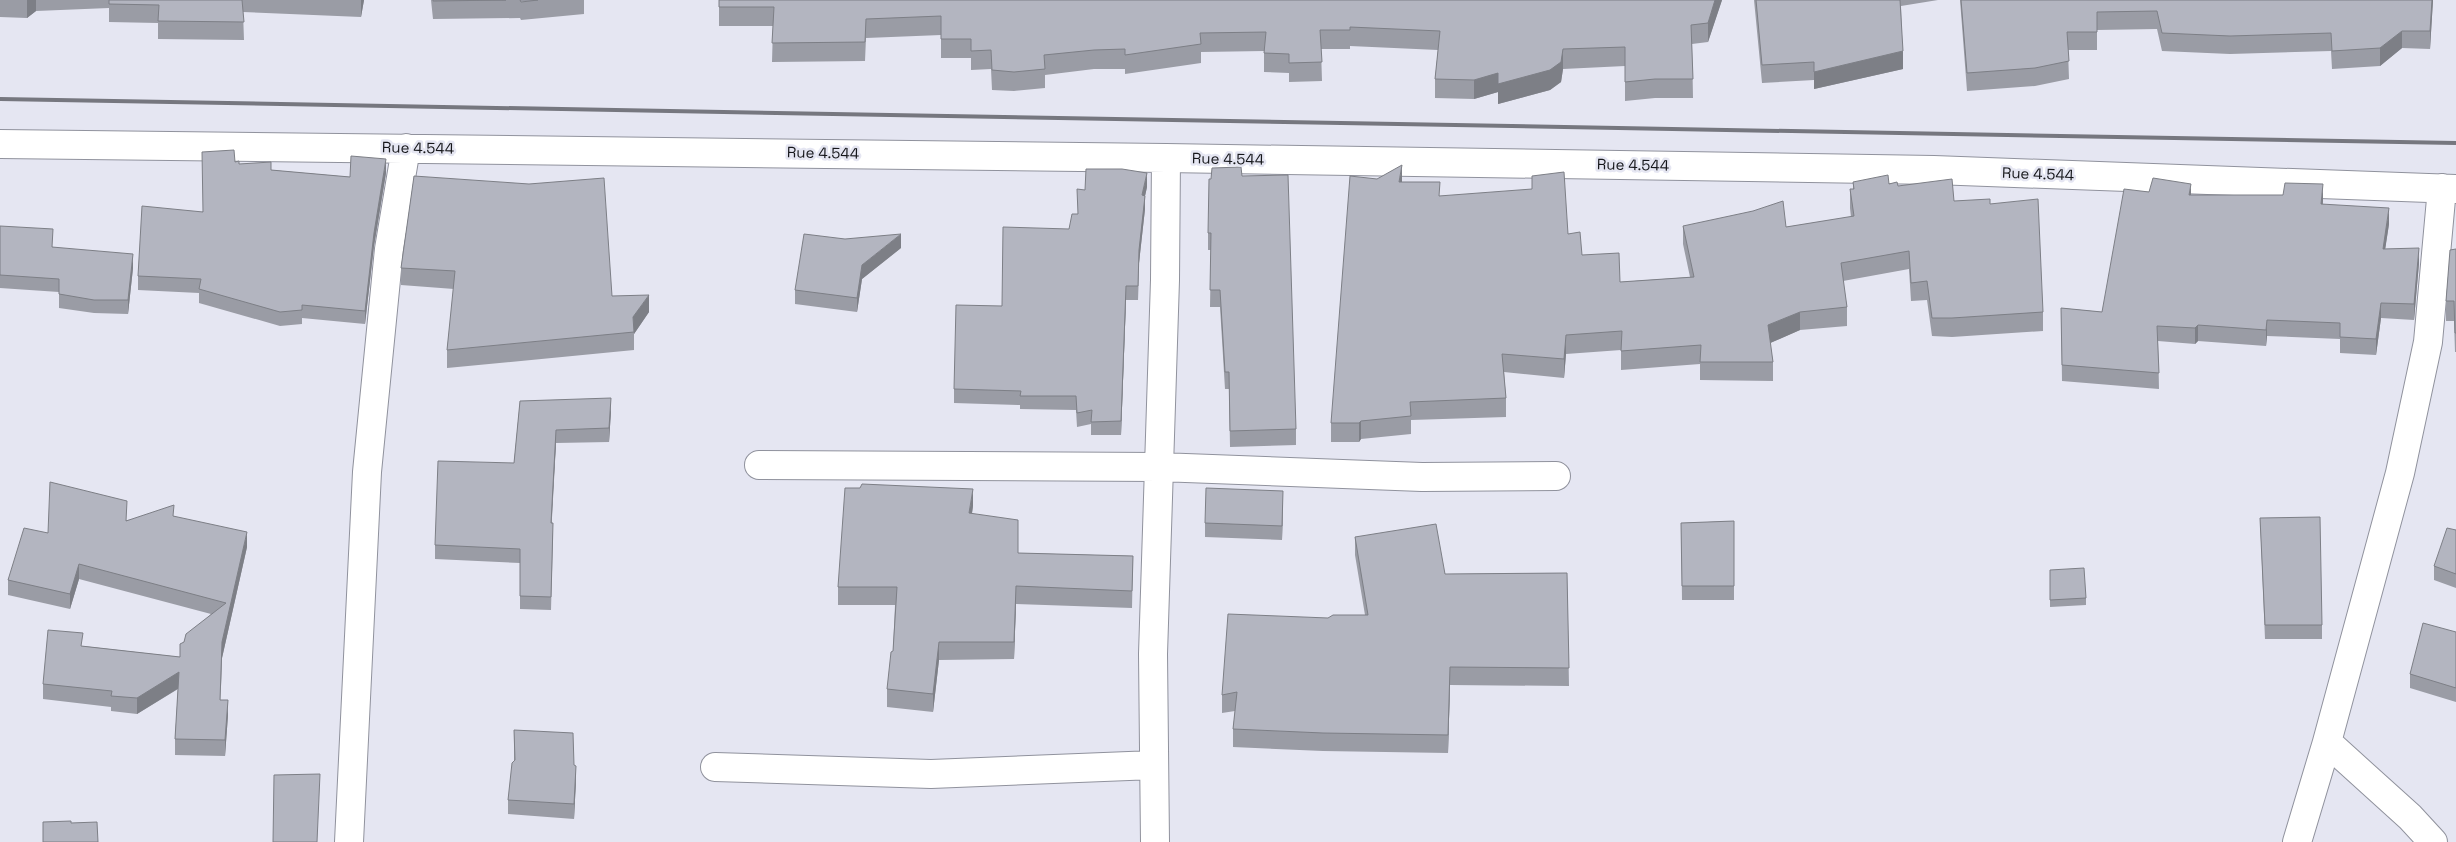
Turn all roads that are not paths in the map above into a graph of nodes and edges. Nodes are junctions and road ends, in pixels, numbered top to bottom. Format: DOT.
graph roads {
  1 [pos="0,144"];
  2 [pos="406,148"];
  3 [pos="1166,158"];
  4 [pos="2449,188"];
  5 [pos="758,464"];
  6 [pos="1159,467"];
  7 [pos="1556,476"];
  8 [pos="2327,742"];
  9 [pos="1154,765"];
  10 [pos="715,767"];
  11 [pos="349,842"];
  12 [pos="1155,842"];
  13 [pos="2297,842"];
  14 [pos="2433,842"];
  1 -- 2 [label="street, Rue 4.544"];
  2 -- 3 [label="street, Rue 4.544"];
  2 -- 11 [label="street"];
  3 -- 4 [label="street, Rue 4.544"];
  3 -- 6 [label="street"];
  4 -- 8 [label="street"];
  5 -- 6 [label="street"];
  6 -- 7 [label="street"];
  6 -- 9 [label="street"];
  8 -- 13 [label="street"];
  8 -- 14 [label="street"];
  9 -- 10 [label="street"];
  9 -- 12 [label="street"];
}
